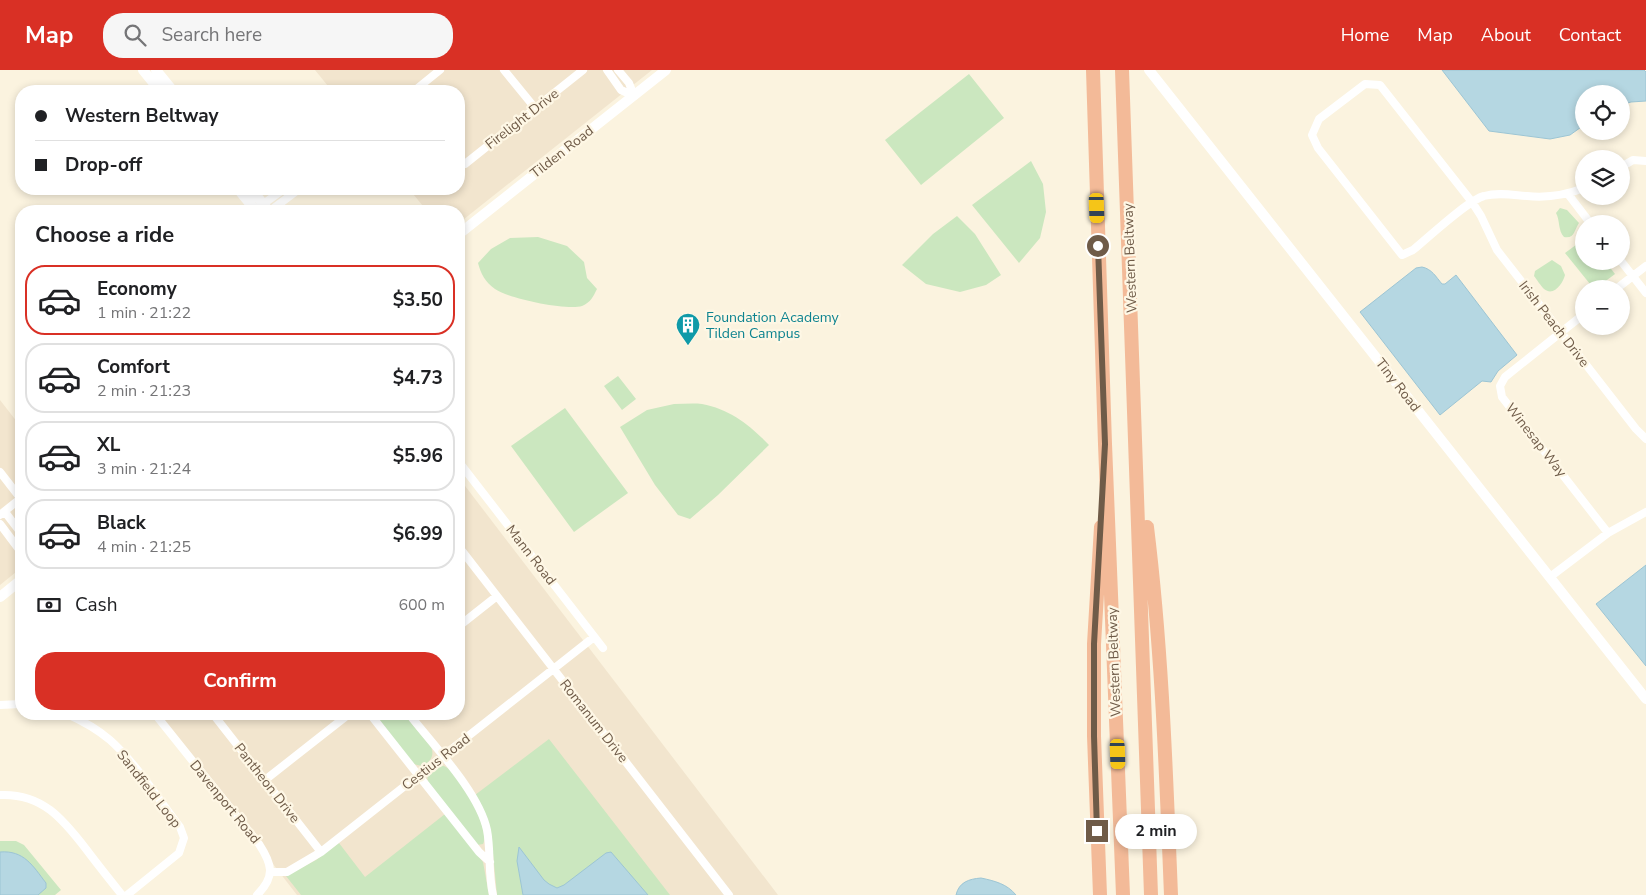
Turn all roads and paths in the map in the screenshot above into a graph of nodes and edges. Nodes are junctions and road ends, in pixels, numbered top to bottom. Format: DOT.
graph roads {
  1 [pos="143,70"];
  2 [pos="156,70"];
  3 [pos="440,70"];
  4 [pos="504,70"];
  5 [pos="583,70"];
  6 [pos="607,70"];
  7 [pos="666,70"];
  8 [pos="1093,70"];
  9 [pos="1122,70"];
  10 [pos="1150,70"];
  11 [pos="619,71"];
  12 [pos="612,78"];
  13 [pos="155,85"];
  14 [pos="168,85"];
  15 [pos="421,85"];
  16 [pos="634,96"];
  17 [pos="535,108"];
  18 [pos="1646,161"];
  19 [pos="1630,162"];
  20 [pos="465,164"];
  21 [pos="1575,191"];
  22 [pos="1568,194"];
  23 [pos="245,195"];
  24 [pos="278,195"];
  25 [pos="289,195"];
  26 [pos="1472,202"];
  27 [pos="257,205"];
  28 [pos="268,205"];
  29 [pos="272,205"];
  30 [pos="1584,215"];
  31 [pos="465,229"];
  32 [pos="1646,266"];
  33 [pos="1628,270"];
  34 [pos="1633,276"];
  35 [pos="1628,280"];
  36 [pos="1646,293"];
  37 [pos="1575,321"];
  38 [pos="1561,332"];
  39 [pos="1136,432"];
  40 [pos="1646,439"];
  41 [pos="1105,444"];
  42 [pos="465,470"];
  43 [pos="0,472"];
  44 [pos="15,491"];
  45 [pos="15,503"];
  46 [pos="1646,512"];
  47 [pos="2,513"];
  48 [pos="0,524"];
  49 [pos="15,526"];
  50 [pos="15,533"];
  51 [pos="1608,533"];
  52 [pos="9,536"];
  53 [pos="15,544"];
  54 [pos="465,555"];
  55 [pos="1550,577"];
  56 [pos="15,585"];
  57 [pos="497,596"];
  58 [pos="0,597"];
  59 [pos="465,621"];
  60 [pos="594,636"];
  61 [pos="603,648"];
  62 [pos="553,669"];
  63 [pos="1646,699"];
  64 [pos="15,704"];
  65 [pos="0,705"];
  66 [pos="80,720"];
  67 [pos="160,720"];
  68 [pos="218,720"];
  69 [pos="341,720"];
  70 [pos="375,720"];
  71 [pos="414,720"];
  72 [pos="442,756"];
  73 [pos="418,776"];
  74 [pos="265,780"];
  75 [pos="0,795"];
  76 [pos="321,852"];
  77 [pos="490,862"];
  78 [pos="270,872"];
  79 [pos="122,895"];
  80 [pos="127,895"];
  81 [pos="257,895"];
  82 [pos="493,895"];
  83 [pos="729,895"];
  84 [pos="1100,895"];
  85 [pos="1123,895"];
  86 [pos="1151,895"];
  87 [pos="1171,895"];
  1 -- 13 [label="street"];
  2 -- 14 [label="street"];
  3 -- 15 [label="street"];
  4 -- 17 [label="street"];
  5 -- 17 [label="street, Firelight Drive"];
  6 -- 12 [label="street"];
  7 -- 16 [label="street, Tilden Road"];
  8 -- 41 [label="highway, Western Beltway"];
  9 -- 39 [label="highway, Western Beltway"];
  10 -- 55 [label="street, Tiny Road"];
  11 -- 12 [label="street"];
  11 -- 16 [label="street"];
  12 -- 16 [label="street"];
  16 -- 31 [label="street, Tilden Road"];
  17 -- 20 [label="street, Firelight Drive"];
  18 -- 19 [label="street"];
  21 -- 22 [label="street"];
  22 -- 26 [label="street"];
  22 -- 30 [label="street"];
  23 -- 27 [label="street"];
  24 -- 28 [label="street"];
  25 -- 29 [label="street"];
  26 -- 26 [label="street, Irish Peach Drive"];
  26 -- 38 [label="street, Irish Peach Drive"];
  32 -- 34 [label="street"];
  33 -- 34 [label="street"];
  34 -- 35 [label="street"];
  34 -- 36 [label="street"];
  37 -- 38 [label="street, Winesap Way"];
  38 -- 40 [label="street, Irish Peach Drive"];
  38 -- 51 [label="street, Winesap Way"];
  39 -- 86 [label="highway, Western Beltway"];
  39 -- 87 [label="highway"];
  41 -- 84 [label="highway"];
  41 -- 85 [label="highway, Western Beltway"];
  42 -- 60 [label="street, Mann Road"];
  43 -- 44 [label="street"];
  45 -- 47 [label="street"];
  46 -- 51 [label="street"];
  47 -- 49 [label="street"];
  48 -- 52 [label="street"];
  50 -- 52 [label="street"];
  51 -- 55 [label="street"];
  52 -- 53 [label="street"];
  54 -- 57 [label="street, Romanum Drive"];
  55 -- 63 [label="street, Tiny Road"];
  56 -- 58 [label="street"];
  57 -- 59 [label="street"];
  57 -- 62 [label="street, Romanum Drive"];
  60 -- 61 [label="street, Mann Road"];
  60 -- 62 [label="street, Cestius Road"];
  62 -- 72 [label="street, Cestius Road"];
  62 -- 83 [label="street, Romanum Drive"];
  64 -- 65 [label="street"];
  66 -- 80 [label="street, Sandfield Loop"];
  67 -- 78 [label="street, Davenport Road"];
  68 -- 74 [label="street, Pantheon Drive"];
  69 -- 74 [label="street"];
  70 -- 73 [label="street"];
  71 -- 72 [label="street"];
  72 -- 73 [label="street, Cestius Road"];
  72 -- 77 [label="street"];
  73 -- 76 [label="street, Cestius Road"];
  73 -- 77 [label="street"];
  74 -- 76 [label="street, Pantheon Drive"];
  75 -- 79 [label="street"];
  76 -- 78 [label="street, Cestius Road"];
  77 -- 82 [label="street"];
  78 -- 81 [label="street"];
}
